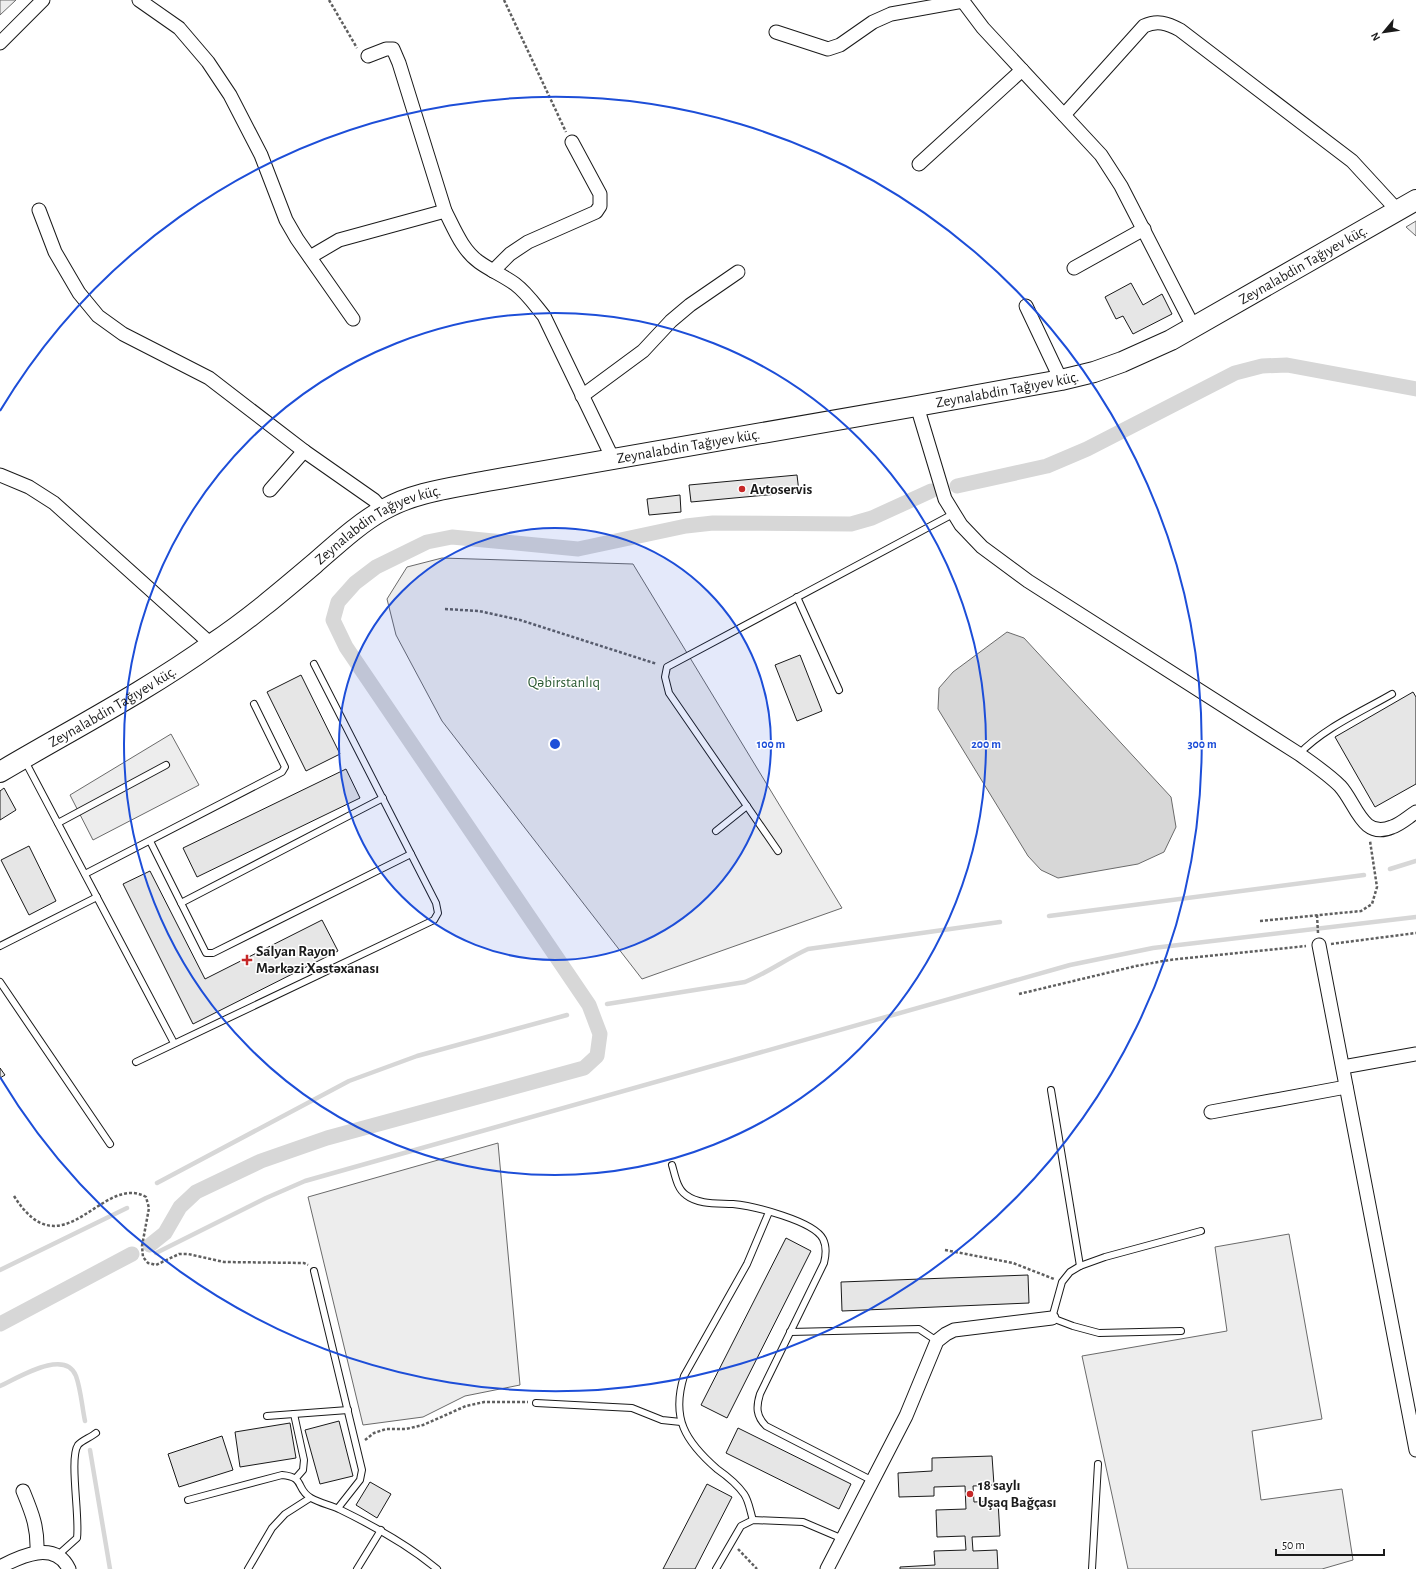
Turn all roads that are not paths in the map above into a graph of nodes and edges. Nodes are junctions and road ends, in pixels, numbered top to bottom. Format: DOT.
graph roads {
  1 [pos="43,0"];
  2 [pos="139,0"];
  3 [pos="962,1"];
  4 [pos="776,32"];
  5 [pos="0,43"];
  6 [pos="368,56"];
  7 [pos="1022,70"];
  8 [pos="1064,115"];
  9 [pos="572,142"];
  10 [pos="919,164"];
  11 [pos="1416,200"];
  12 [pos="38,210"];
  13 [pos="445,211"];
  14 [pos="1398,211"];
  15 [pos="1144,229"];
  16 [pos="310,257"];
  17 [pos="1074,268"];
  18 [pos="493,271"];
  19 [pos="738,272"];
  20 [pos="1026,306"];
  21 [pos="353,319"];
  22 [pos="1194,328"];
  23 [pos="1061,380"];
  24 [pos="582,396"];
  25 [pos="917,406"];
  26 [pos="304,451"];
  27 [pos="613,459"];
  28 [pos="0,475"];
  29 [pos="270,490"];
  30 [pos="383,510"];
  31 [pos="953,514"];
  32 [pos="797,598"];
  33 [pos="212,645"];
  34 [pos="314,664"];
  35 [pos="839,690"];
  36 [pos="1392,694"];
  37 [pos="254,704"];
  38 [pos="1299,754"];
  39 [pos="24,758"];
  40 [pos="166,765"];
  41 [pos="0,772"];
  42 [pos="383,798"];
  43 [pos="747,806"];
  44 [pos="1416,812"];
  45 [pos="58,823"];
  46 [pos="716,831"];
  47 [pos="150,841"];
  48 [pos="778,851"];
  49 [pos="411,854"];
  50 [pos="85,874"];
  51 [pos="97,898"];
  52 [pos="181,903"];
  53 [pos="1319,945"];
  54 [pos="0,946"];
  55 [pos="0,982"];
  56 [pos="174,1043"];
  57 [pos="1416,1054"];
  58 [pos="136,1062"];
  59 [pos="1343,1067"];
  60 [pos="1346,1087"];
  61 [pos="1051,1090"];
  62 [pos="1211,1112"];
  63 [pos="110,1144"];
  64 [pos="672,1165"];
  65 [pos="769,1212"];
  66 [pos="1201,1231"];
  67 [pos="1080,1266"];
  68 [pos="314,1271"];
  69 [pos="1052,1318"];
  70 [pos="1181,1331"];
  71 [pos="790,1332"];
  72 [pos="937,1341"];
  73 [pos="536,1403"];
  74 [pos="348,1410"];
  75 [pos="294,1414"];
  76 [pos="267,1416"];
  77 [pos="681,1422"];
  78 [pos="96,1433"];
  79 [pos="1416,1450"];
  80 [pos="1098,1464"];
  81 [pos="296,1478"];
  82 [pos="873,1480"];
  83 [pos="23,1491"];
  84 [pos="310,1498"];
  85 [pos="188,1500"];
  86 [pos="338,1508"];
  87 [pos="753,1520"];
  88 [pos="381,1530"];
  89 [pos="843,1540"];
  90 [pos="37,1552"];
  91 [pos="58,1555"];
  92 [pos="8,1566"];
  93 [pos="68,1569"];
  94 [pos="248,1569"];
  95 [pos="357,1569"];
  96 [pos="437,1569"];
  97 [pos="716,1569"];
  98 [pos="827,1569"];
  99 [pos="1092,1569"];
  1 -- 5 [label="street"];
  2 -- 16 [label="street"];
  3 -- 4 [label="street"];
  3 -- 7 [label="street"];
  6 -- 13 [label="street"];
  7 -- 8 [label="street"];
  7 -- 10 [label="street"];
  8 -- 14 [label="street"];
  8 -- 15 [label="street"];
  9 -- 18 [label="street"];
  11 -- 14 [label="main road, Zeynalabdin Tağıyev küç."];
  12 -- 26 [label="street"];
  13 -- 16 [label="street"];
  13 -- 18 [label="street"];
  14 -- 22 [label="main road, Zeynalabdin Tağıyev küç."];
  15 -- 17 [label="street"];
  15 -- 22 [label="street"];
  16 -- 21 [label="street"];
  18 -- 24 [label="street"];
  19 -- 24 [label="street"];
  20 -- 23 [label="street"];
  22 -- 23 [label="main road, Zeynalabdin Tağıyev küç."];
  23 -- 25 [label="main road, Zeynalabdin Tağıyev küç."];
  24 -- 27 [label="street"];
  25 -- 27 [label="main road, Zeynalabdin Tağıyev küç."];
  25 -- 31 [label="street"];
  26 -- 29 [label="street"];
  26 -- 30 [label="street"];
  27 -- 30 [label="main road, Zeynalabdin Tağıyev küç."];
  28 -- 33 [label="street"];
  30 -- 33 [label="main road, Zeynalabdin Tağıyev küç."];
  31 -- 32 [label="lane"];
  31 -- 38 [label="street"];
  32 -- 35 [label="lane"];
  32 -- 43 [label="lane"];
  33 -- 39 [label="main road, Zeynalabdin Tağıyev küç."];
  34 -- 42 [label="lane"];
  36 -- 38 [label="lane"];
  37 -- 47 [label="lane"];
  38 -- 44 [label="street"];
  39 -- 41 [label="main road, Zeynalabdin Tağıyev küç."];
  39 -- 45 [label="lane"];
  40 -- 45 [label="lane"];
  42 -- 49 [label="lane"];
  42 -- 52 [label="lane"];
  43 -- 46 [label="lane"];
  43 -- 48 [label="lane"];
  45 -- 50 [label="lane"];
  47 -- 50 [label="lane"];
  47 -- 52 [label="lane"];
  49 -- 52 [label="lane"];
  49 -- 56 [label="lane"];
  50 -- 51 [label="lane"];
  51 -- 54 [label="lane"];
  51 -- 56 [label="lane"];
  53 -- 59 [label="street"];
  55 -- 63 [label="lane"];
  56 -- 58 [label="lane"];
  57 -- 59 [label="street"];
  59 -- 60 [label="street"];
  60 -- 62 [label="street"];
  60 -- 79 [label="street"];
  61 -- 67 [label="lane"];
  64 -- 65 [label="lane"];
  65 -- 71 [label="lane"];
  65 -- 77 [label="lane"];
  66 -- 67 [label="lane"];
  67 -- 69 [label="lane"];
  68 -- 74 [label="lane"];
  69 -- 70 [label="lane"];
  69 -- 72 [label="street"];
  71 -- 72 [label="lane"];
  71 -- 82 [label="lane"];
  72 -- 82 [label="street"];
  73 -- 77 [label="lane"];
  74 -- 75 [label="lane"];
  74 -- 86 [label="lane"];
  75 -- 76 [label="lane"];
  75 -- 81 [label="lane"];
  77 -- 87 [label="lane"];
  78 -- 91 [label="lane"];
  80 -- 99 [label="lane"];
  81 -- 84 [label="lane"];
  81 -- 85 [label="lane"];
  82 -- 89 [label="street"];
  83 -- 90 [label="street"];
  84 -- 86 [label="lane"];
  84 -- 94 [label="lane"];
  86 -- 88 [label="lane"];
  87 -- 89 [label="lane"];
  87 -- 97 [label="lane"];
  88 -- 95 [label="lane"];
  88 -- 96 [label="lane"];
  89 -- 98 [label="street"];
  90 -- 91 [label="street"];
  90 -- 92 [label="street"];
  91 -- 93 [label="street"];
}
